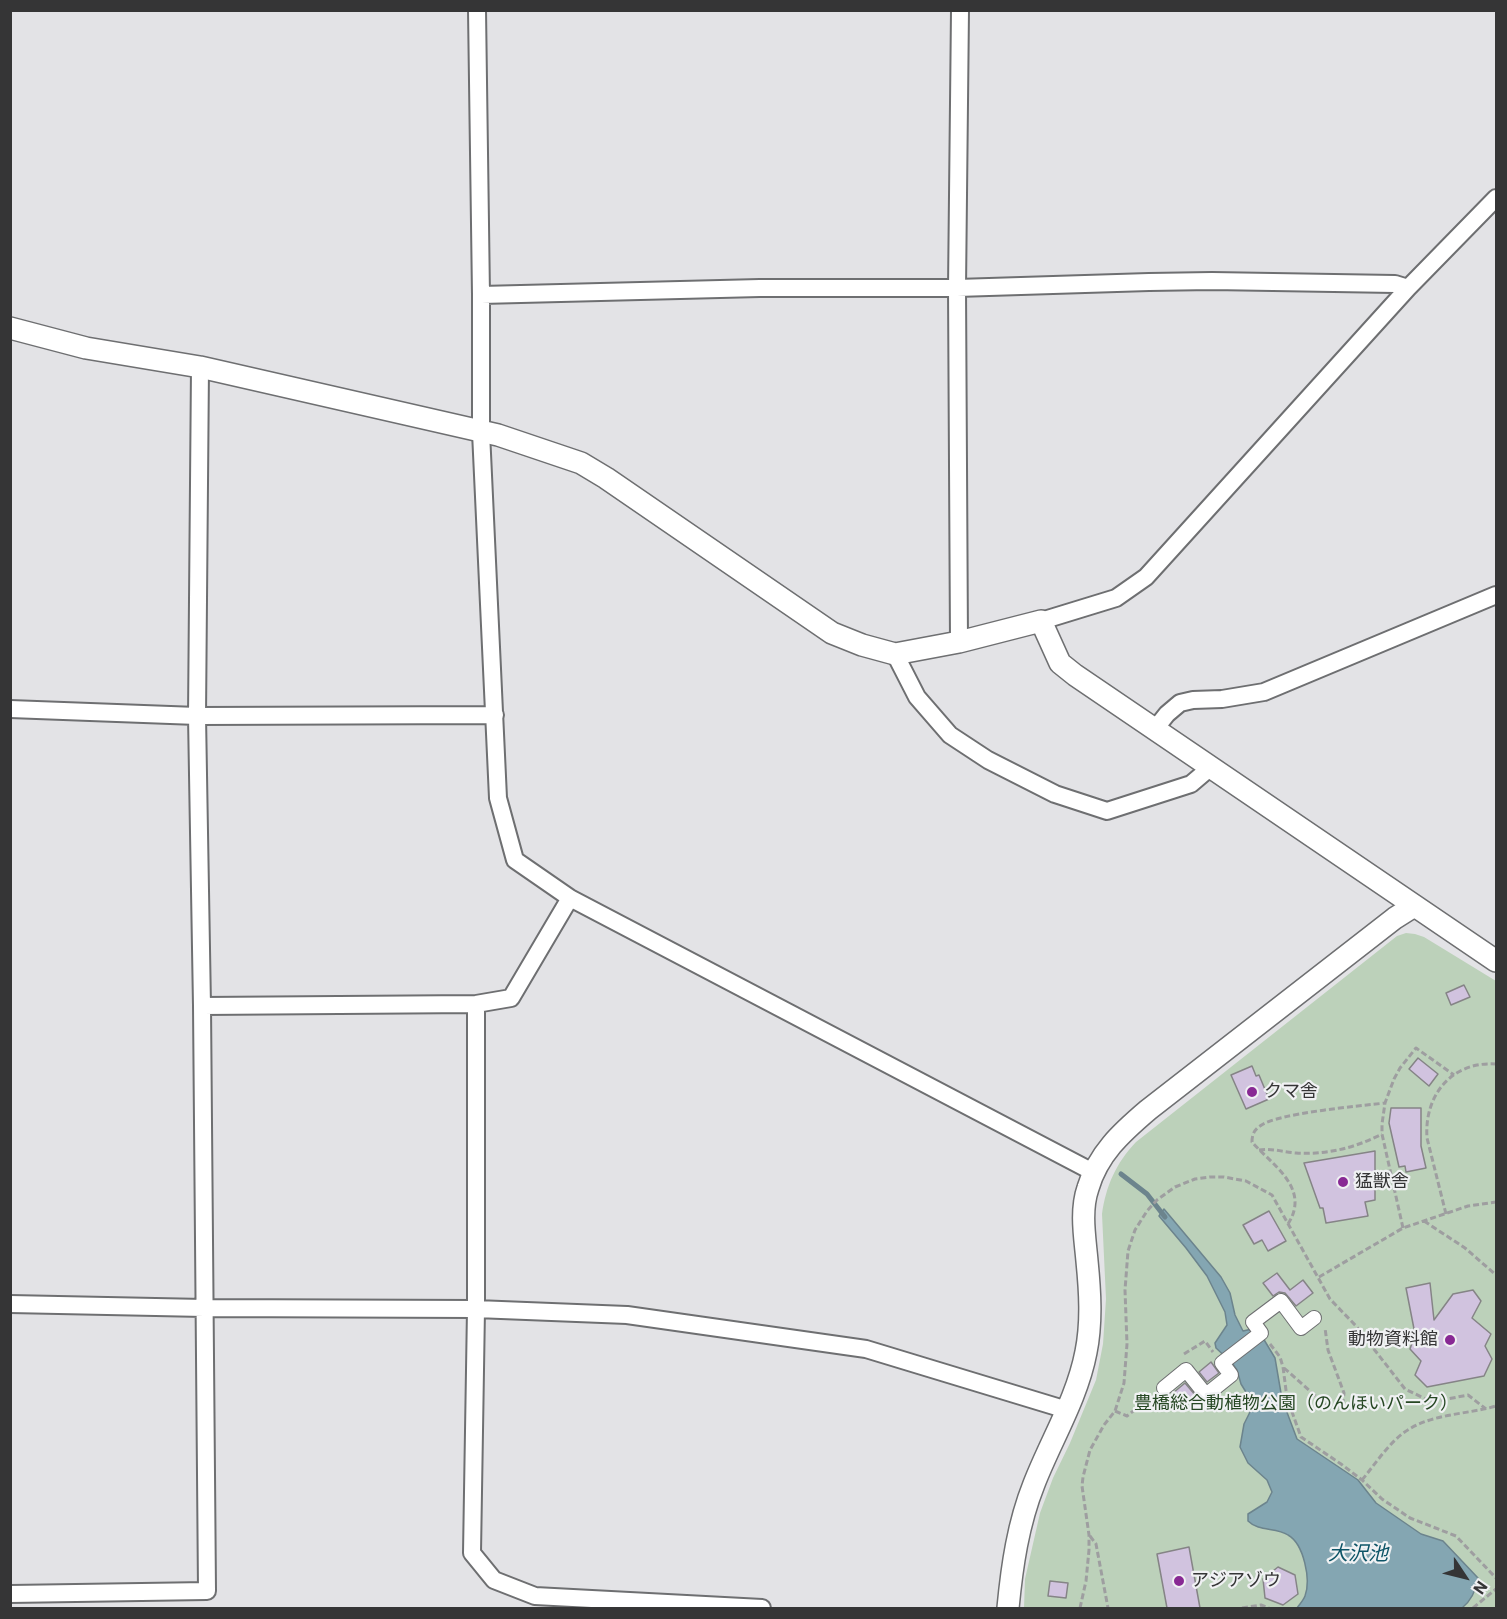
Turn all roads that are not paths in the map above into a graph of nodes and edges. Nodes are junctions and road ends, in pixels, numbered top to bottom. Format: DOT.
graph roads {
  1 [pos="477,10"];
  2 [pos="960,10"];
  3 [pos="1497,198"];
  4 [pos="957,288"];
  5 [pos="1408,288"];
  6 [pos="481,295"];
  7 [pos="10,328"];
  8 [pos="200,367"];
  9 [pos="482,432"];
  10 [pos="1497,595"];
  11 [pos="1041,621"];
  12 [pos="959,642"];
  13 [pos="895,654"];
  14 [pos="10,709"];
  15 [pos="495,715"];
  16 [pos="197,716"];
  17 [pos="1155,729"];
  18 [pos="1211,767"];
  19 [pos="570,898"];
  20 [pos="1414,906"];
  21 [pos="1497,961"];
  22 [pos="476,1004"];
  23 [pos="202,1006"];
  24 [pos="1093,1172"];
  25 [pos="10,1304"];
  26 [pos="204,1308"];
  27 [pos="476,1309"];
  28 [pos="1319,1319"];
  29 [pos="1164,1388"];
  30 [pos="1067,1410"];
  31 [pos="14,1599"];
  32 [pos="762,1608"];
  33 [pos="1008,1608"];
  1 -- 6 [label="street"];
  2 -- 4 [label="street"];
  3 -- 5 [label="street"];
  4 -- 5 [label="street"];
  4 -- 6 [label="street"];
  4 -- 12 [label="street"];
  5 -- 11 [label="street"];
  6 -- 9 [label="street"];
  7 -- 8 [label="street"];
  8 -- 9 [label="street"];
  8 -- 16 [label="street"];
  9 -- 13 [label="street"];
  9 -- 15 [label="street"];
  10 -- 17 [label="street"];
  11 -- 12 [label="street"];
  11 -- 17 [label="street"];
  12 -- 13 [label="street"];
  13 -- 18 [label="street"];
  14 -- 16 [label="street"];
  15 -- 16 [label="street"];
  15 -- 19 [label="street"];
  16 -- 23 [label="street"];
  17 -- 18 [label="street"];
  18 -- 20 [label="street"];
  19 -- 22 [label="street"];
  19 -- 24 [label="street"];
  20 -- 21 [label="street"];
  20 -- 24 [label="street"];
  22 -- 23 [label="street"];
  22 -- 27 [label="street"];
  23 -- 26 [label="street"];
  24 -- 30 [label="street"];
  25 -- 26 [label="street"];
  26 -- 27 [label="street"];
  26 -- 31 [label="street"];
  27 -- 30 [label="street"];
  27 -- 32 [label="street"];
  28 -- 29 [label="street"];
  30 -- 33 [label="street"];
}
